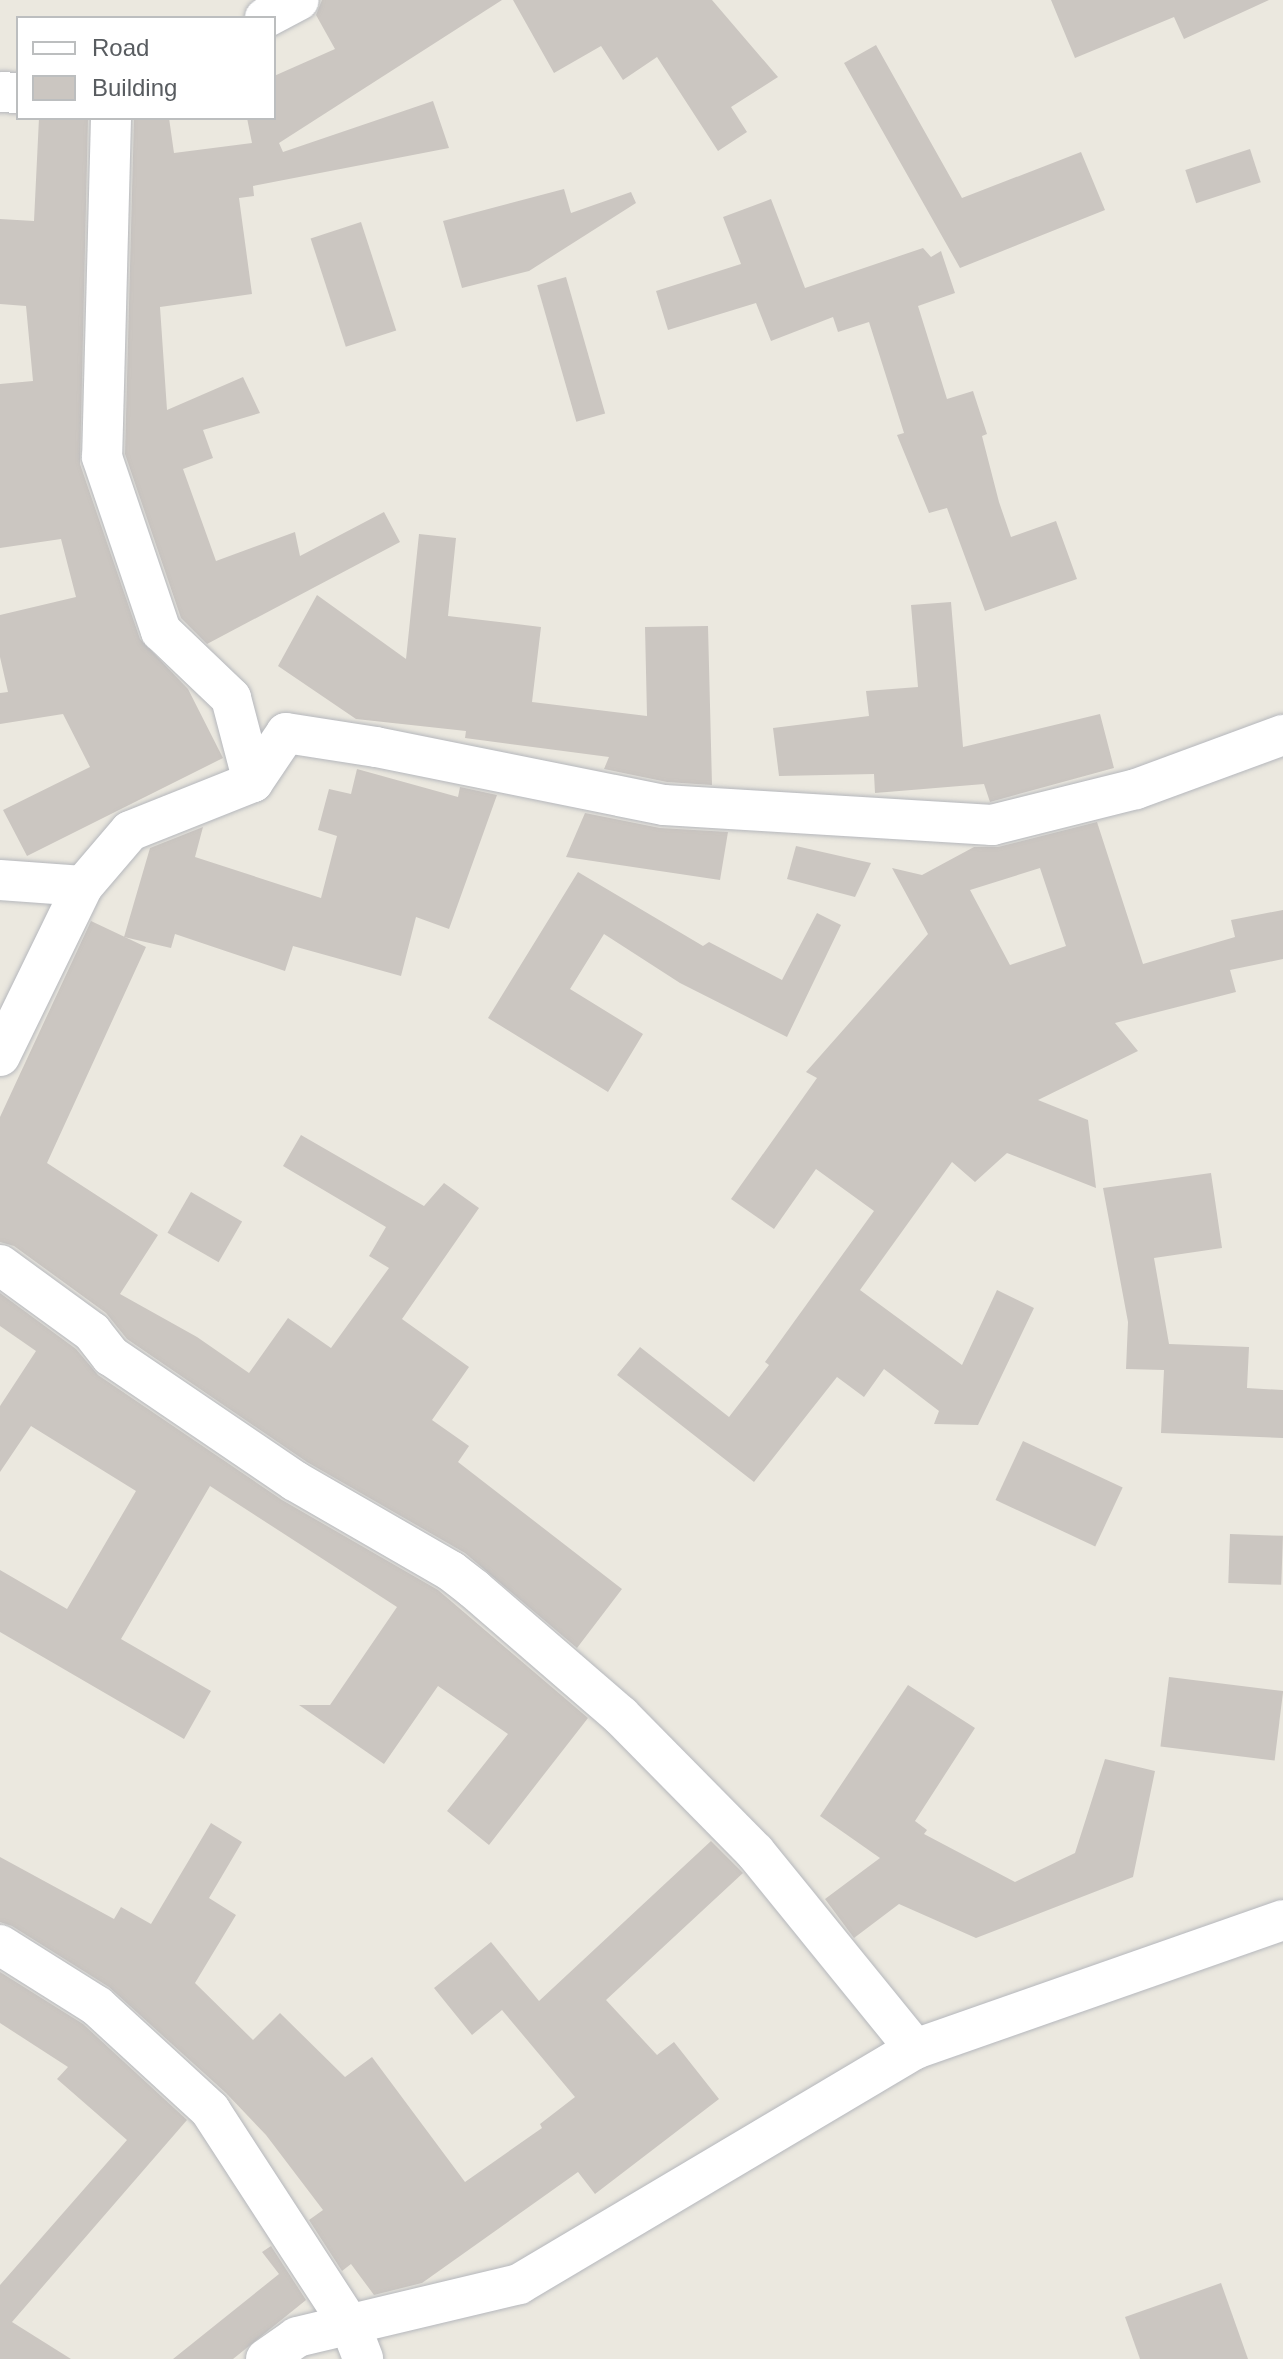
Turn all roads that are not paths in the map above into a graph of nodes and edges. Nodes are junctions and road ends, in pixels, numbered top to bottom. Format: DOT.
graph roads {
  1 [pos="299,0"];
  2 [pos="269,16"];
  3 [pos="111,120"];
  4 [pos="1283,735"];
  5 [pos="253,782"];
  6 [pos="0,880"];
  7 [pos="83,886"];
  8 [pos="0,1056"];
  9 [pos="0,1265"];
  10 [pos="1283,1920"];
  11 [pos="0,1945"];
  12 [pos="915,2049"];
  13 [pos="357,2343"];
  14 [pos="266,2359"];
  1 -- 2 [label="street"];
  3 -- 5 [label="street"];
  4 -- 5 [label="street"];
  5 -- 7 [label="street"];
  6 -- 7 [label="street"];
  7 -- 8 [label="street"];
  9 -- 12 [label="street"];
  10 -- 12 [label="street"];
  11 -- 13 [label="street"];
  12 -- 13 [label="street"];
  13 -- 14 [label="street"];
}
